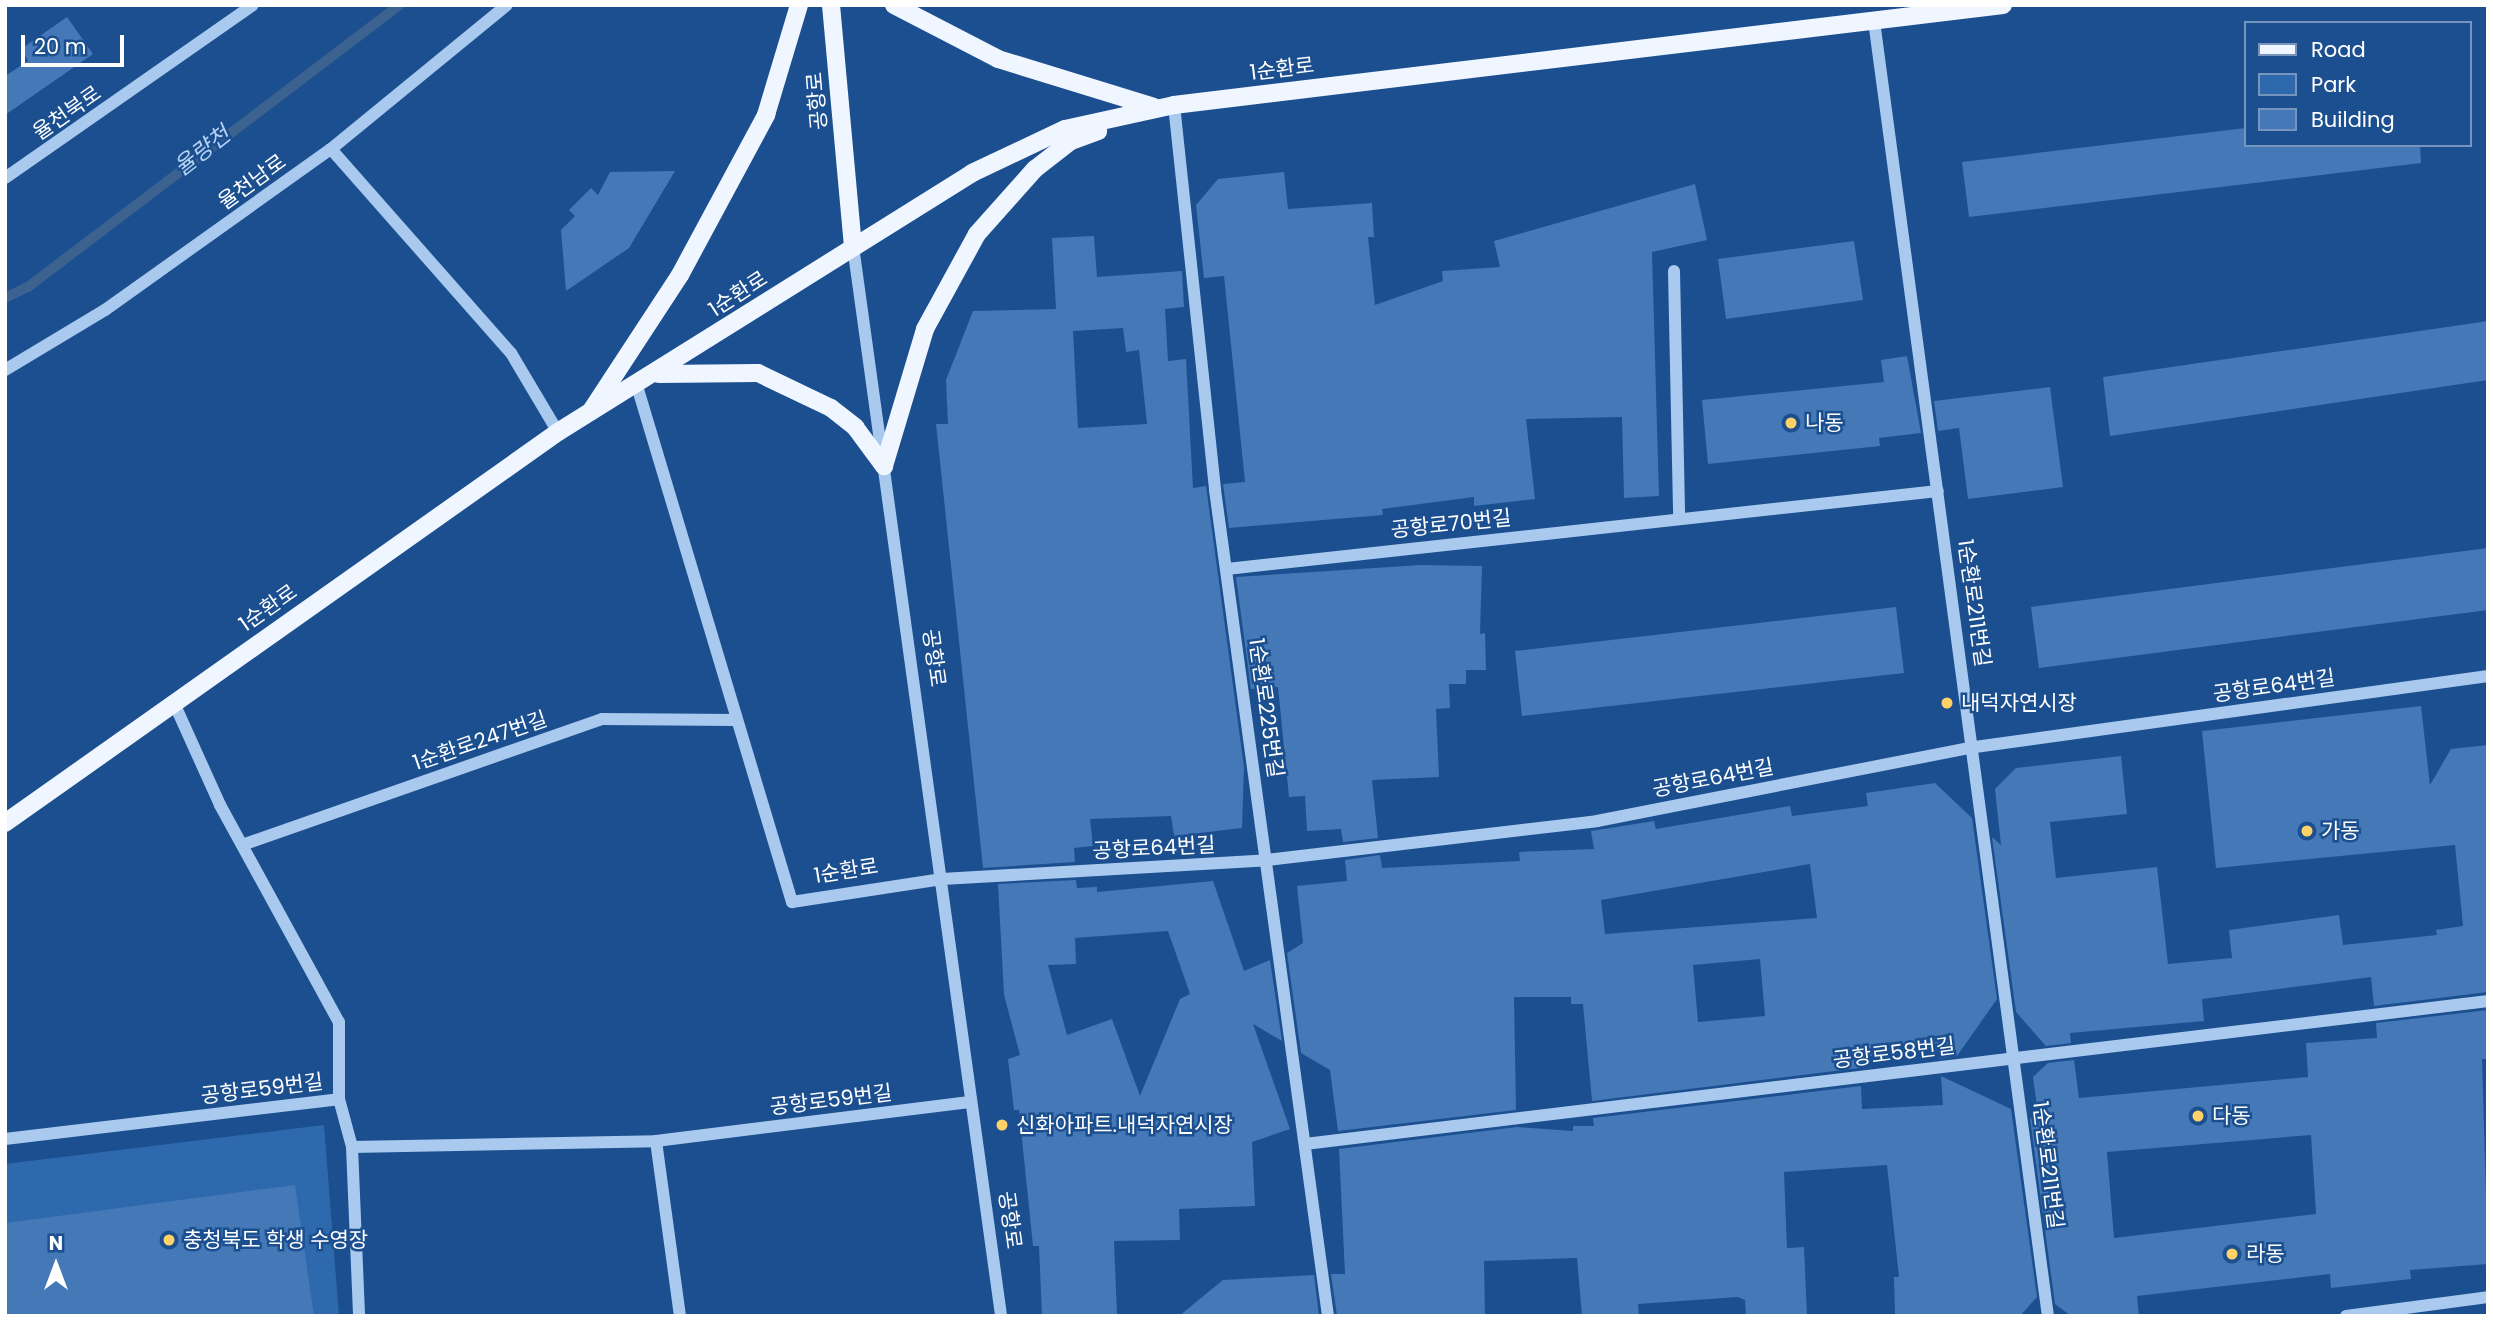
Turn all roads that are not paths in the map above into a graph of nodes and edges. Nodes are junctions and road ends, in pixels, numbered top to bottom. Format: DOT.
graph roads {
  1 [pos="253,5"];
  2 [pos="507,5"];
  3 [pos="799,5"];
  4 [pos="831,5"];
  5 [pos="894,5"];
  6 [pos="2003,5"];
  7 [pos="1874,21"];
  8 [pos="1166,106"];
  9 [pos="331,149"];
  10 [pos="5,178"];
  11 [pos="853,246"];
  12 [pos="1674,271"];
  13 [pos="5,370"];
  14 [pos="654,375"];
  15 [pos="637,386"];
  16 [pos="589,415"];
  17 [pos="558,432"];
  18 [pos="884,466"];
  19 [pos="1938,491"];
  20 [pos="1679,519"];
  21 [pos="1227,569"];
  22 [pos="2488,676"];
  23 [pos="174,703"];
  24 [pos="736,720"];
  25 [pos="1975,747"];
  26 [pos="5,823"];
  27 [pos="244,844"];
  28 [pos="1267,860"];
  29 [pos="942,879"];
  30 [pos="2488,1001"];
  31 [pos="2015,1058"];
  32 [pos="339,1099"];
  33 [pos="970,1102"];
  34 [pos="5,1139"];
  35 [pos="656,1141"];
  36 [pos="1305,1144"];
  37 [pos="352,1147"];
  38 [pos="2488,1297"];
  39 [pos="359,1316"];
  40 [pos="680,1316"];
  41 [pos="1000,1316"];
  42 [pos="1328,1316"];
  43 [pos="2048,1316"];
  44 [pos="2346,1316"];
  1 -- 10 [label="street, 율천북로"];
  2 -- 9 [label="street, 율천남로"];
  3 -- 16 [label="main road"];
  4 -- 11 [label="main road, 공항로"];
  5 -- 8 [label="main road"];
  6 -- 7 [label="main road, 1순환로"];
  7 -- 8 [label="main road, 1순환로"];
  7 -- 19 [label="street, 1순환로211번길"];
  8 -- 11 [label="main road, 1순환로"];
  8 -- 18 [label="main road"];
  8 -- 21 [label="street, 1순환로225번길"];
  9 -- 13 [label="street, 율천남로"];
  9 -- 17 [label="street"];
  11 -- 14 [label="main road, 1순환로"];
  11 -- 18 [label="street, 공항로"];
  12 -- 20 [label="street"];
  14 -- 15 [label="main road, 1순환로"];
  14 -- 18 [label="main road"];
  15 -- 16 [label="main road, 1순환로"];
  15 -- 24 [label="street, 1순환로"];
  16 -- 17 [label="main road, 1순환로"];
  17 -- 23 [label="main road, 1순환로"];
  18 -- 29 [label="street, 공항로"];
  19 -- 20 [label="street, 공항로70번길"];
  19 -- 25 [label="street, 1순환로211번길"];
  20 -- 21 [label="street, 공항로70번길"];
  21 -- 28 [label="street, 1순환로225번길"];
  22 -- 25 [label="street, 공항로64번길"];
  23 -- 26 [label="main road, 1순환로"];
  23 -- 27 [label="street"];
  24 -- 27 [label="street, 1순환로247번길"];
  24 -- 29 [label="street, 1순환로"];
  25 -- 28 [label="street, 공항로64번길"];
  25 -- 31 [label="street, 1순환로211번길"];
  27 -- 32 [label="street"];
  28 -- 29 [label="street, 공항로64번길"];
  28 -- 36 [label="street, 1순환로225번길"];
  29 -- 33 [label="street, 공항로"];
  30 -- 31 [label="street, 공항로58번길"];
  31 -- 36 [label="street, 공항로58번길"];
  31 -- 43 [label="street, 1순환로211번길"];
  32 -- 34 [label="street, 공항로59번길"];
  32 -- 37 [label="street, 공항로59번길"];
  33 -- 35 [label="street, 공항로59번길"];
  33 -- 41 [label="street, 공항로"];
  35 -- 37 [label="street, 공항로59번길"];
  35 -- 40 [label="street"];
  36 -- 42 [label="street, 1순환로225번길"];
  37 -- 39 [label="street"];
  38 -- 44 [label="street"];
}
